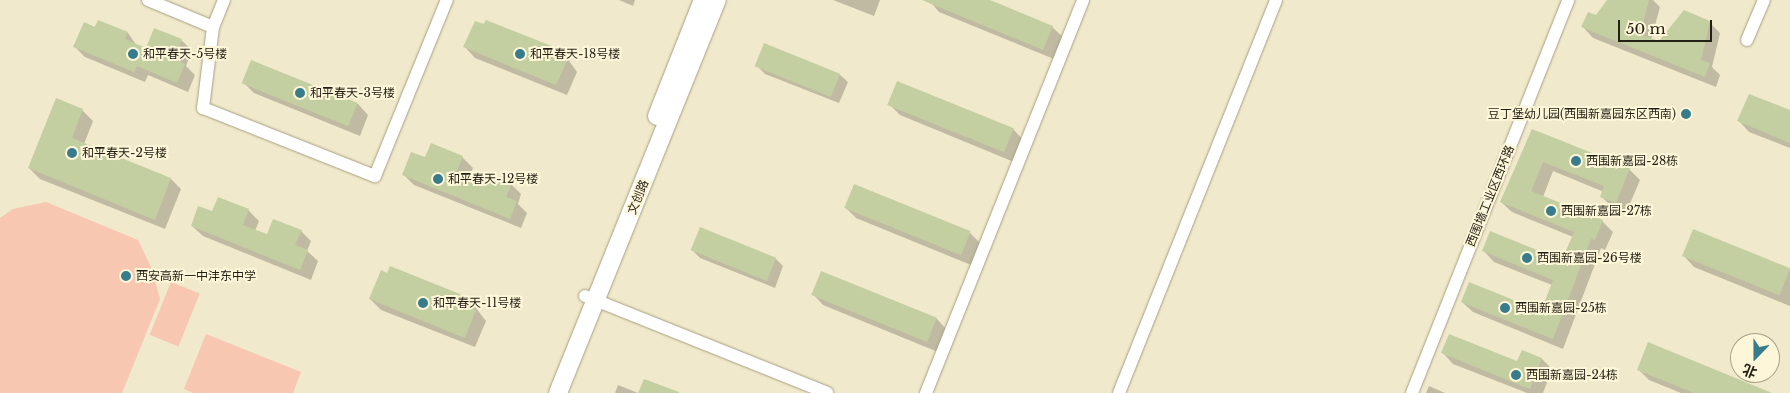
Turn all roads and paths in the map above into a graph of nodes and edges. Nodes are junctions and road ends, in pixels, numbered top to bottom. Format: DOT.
graph roads {
  1 [pos="148,0"];
  2 [pos="224,0"];
  3 [pos="447,0"];
  4 [pos="703,0"];
  5 [pos="717,0"];
  6 [pos="1083,0"];
  7 [pos="1276,0"];
  8 [pos="1568,0"];
  9 [pos="1764,0"];
  10 [pos="213,27"];
  11 [pos="1747,40"];
  12 [pos="590,298"];
  13 [pos="546,393"];
  14 [pos="558,393"];
  15 [pos="827,393"];
  16 [pos="926,393"];
  17 [pos="1119,393"];
  18 [pos="1412,393"];
  1 -- 10 [label="street"];
  2 -- 10 [label="street"];
  3 -- 10 [label="street"];
  4 -- 12 [label="street, 文创路"];
  5 -- 12 [label="street, 文创路"];
  6 -- 16 [label="street"];
  7 -- 17 [label="street"];
  8 -- 18 [label="street, 西围墙工业区西环路"];
  9 -- 11 [label="street"];
  12 -- 13 [label="street, 文创路"];
  12 -- 14 [label="street, 文创路"];
  12 -- 15 [label="street"];
}
